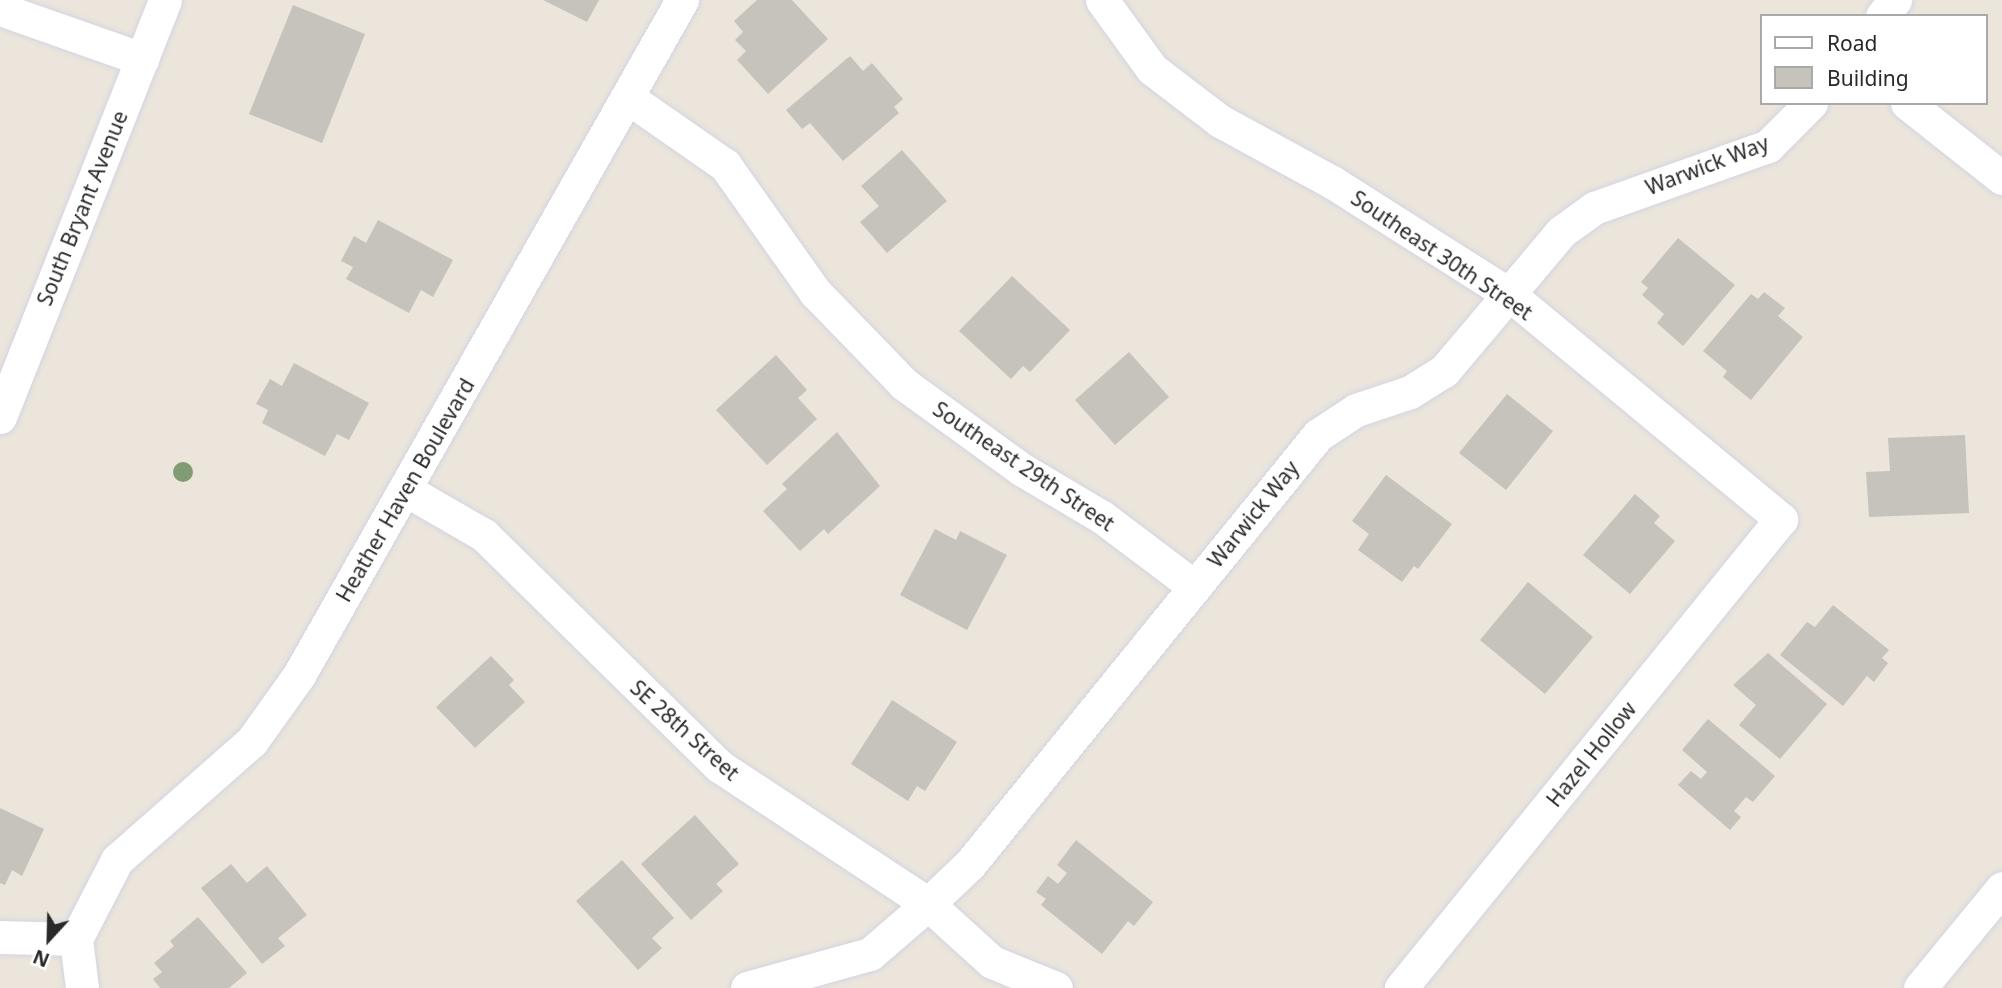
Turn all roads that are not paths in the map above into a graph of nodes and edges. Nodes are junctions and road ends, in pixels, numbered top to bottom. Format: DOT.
graph roads {
  1 [pos="165,0"];
  2 [pos="682,0"];
  3 [pos="1102,0"];
  4 [pos="1895,0"];
  5 [pos="0,9"];
  6 [pos="1884,14"];
  7 [pos="142,59"];
  8 [pos="629,99"];
  9 [pos="1809,105"];
  10 [pos="1910,105"];
  11 [pos="2002,178"];
  12 [pos="1510,295"];
  13 [pos="0,416"];
  14 [pos="406,490"];
  15 [pos="1781,519"];
  16 [pos="1195,587"];
  17 [pos="2002,888"];
  18 [pos="928,904"];
  19 [pos="0,937"];
  20 [pos="76,939"];
  21 [pos="82,988"];
  22 [pos="747,988"];
  23 [pos="1056,988"];
  24 [pos="1401,988"];
  25 [pos="1920,988"];
  1 -- 7 [label="street, South Bryant Avenue"];
  2 -- 8 [label="street, Heather Haven Boulevard"];
  3 -- 12 [label="street, Southeast 30th Street"];
  4 -- 6 [label="street"];
  5 -- 7 [label="street"];
  7 -- 13 [label="street, South Bryant Avenue"];
  8 -- 14 [label="street, Heather Haven Boulevard"];
  8 -- 16 [label="street, Southeast 29th Street"];
  9 -- 12 [label="street, Warwick Way"];
  10 -- 11 [label="street"];
  12 -- 15 [label="street, Southeast 30th Street"];
  12 -- 16 [label="street, Warwick Way"];
  14 -- 18 [label="street, SE 28th Street"];
  14 -- 20 [label="street, Heather Haven Boulevard"];
  15 -- 24 [label="street, Hazel Hollow"];
  16 -- 18 [label="street, Warwick Way"];
  17 -- 25 [label="street"];
  18 -- 22 [label="street, Warwick Way"];
  18 -- 23 [label="street, SE 28th Street"];
  19 -- 20 [label="street"];
  20 -- 21 [label="street"];
}
